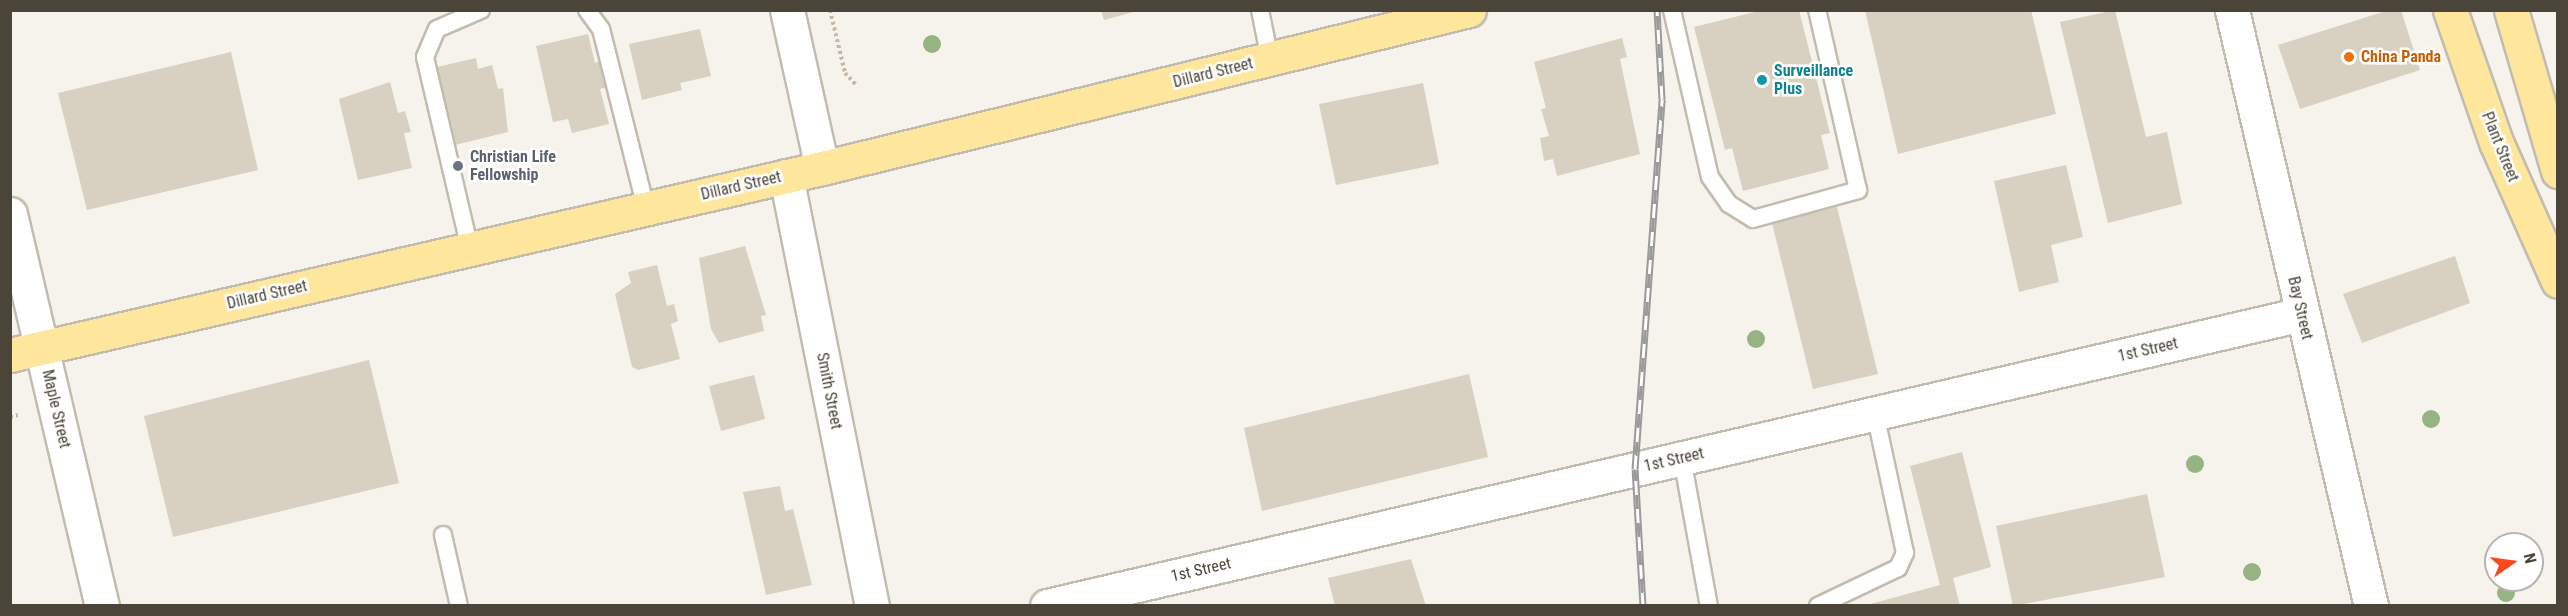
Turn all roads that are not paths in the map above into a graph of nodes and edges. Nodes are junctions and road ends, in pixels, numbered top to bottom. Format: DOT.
graph roads {
  1 [pos="481,10"];
  2 [pos="587,10"];
  3 [pos="787,10"];
  4 [pos="1260,10"];
  5 [pos="1469,10"];
  6 [pos="1672,10"];
  7 [pos="1817,10"];
  8 [pos="2232,10"];
  9 [pos="2450,10"];
  10 [pos="2511,10"];
  11 [pos="1270,59"];
  12 [pos="822,168"];
  13 [pos="2558,171"];
  14 [pos="786,176"];
  15 [pos="646,208"];
  16 [pos="10,214"];
  17 [pos="470,249"];
  18 [pos="2558,281"];
  19 [pos="2302,314"];
  20 [pos="42,347"];
  21 [pos="10,355"];
  22 [pos="1875,413"];
  23 [pos="1682,458"];
  24 [pos="443,535"];
  25 [pos="102,606"];
  26 [pos="459,606"];
  27 [pos="872,606"];
  28 [pos="1047,606"];
  29 [pos="1709,606"];
  30 [pos="1818,606"];
  31 [pos="2371,606"];
  1 -- 17 [label="lane"];
  2 -- 15 [label="lane"];
  3 -- 12 [label="street"];
  4 -- 11 [label="lane"];
  5 -- 11 [label="main road, Dillard Street"];
  6 -- 7 [label="lane"];
  8 -- 19 [label="street, Bay Street"];
  9 -- 18 [label="main road, Plant Street"];
  10 -- 13 [label="main road"];
  11 -- 12 [label="main road, Dillard Street"];
  12 -- 14 [label="main road, Dillard Street"];
  14 -- 15 [label="main road, Dillard Street"];
  14 -- 27 [label="street, Smith Street"];
  15 -- 17 [label="main road, Dillard Street"];
  16 -- 20 [label="street, Maple Street"];
  17 -- 20 [label="main road, Dillard Street"];
  19 -- 22 [label="street, 1st Street"];
  19 -- 31 [label="street, Bay Street"];
  20 -- 21 [label="main road, Dillard Street"];
  20 -- 25 [label="street, Maple Street"];
  22 -- 23 [label="street, 1st Street"];
  22 -- 30 [label="lane"];
  23 -- 28 [label="street, 1st Street"];
  23 -- 29 [label="lane"];
  24 -- 26 [label="lane"];
}
